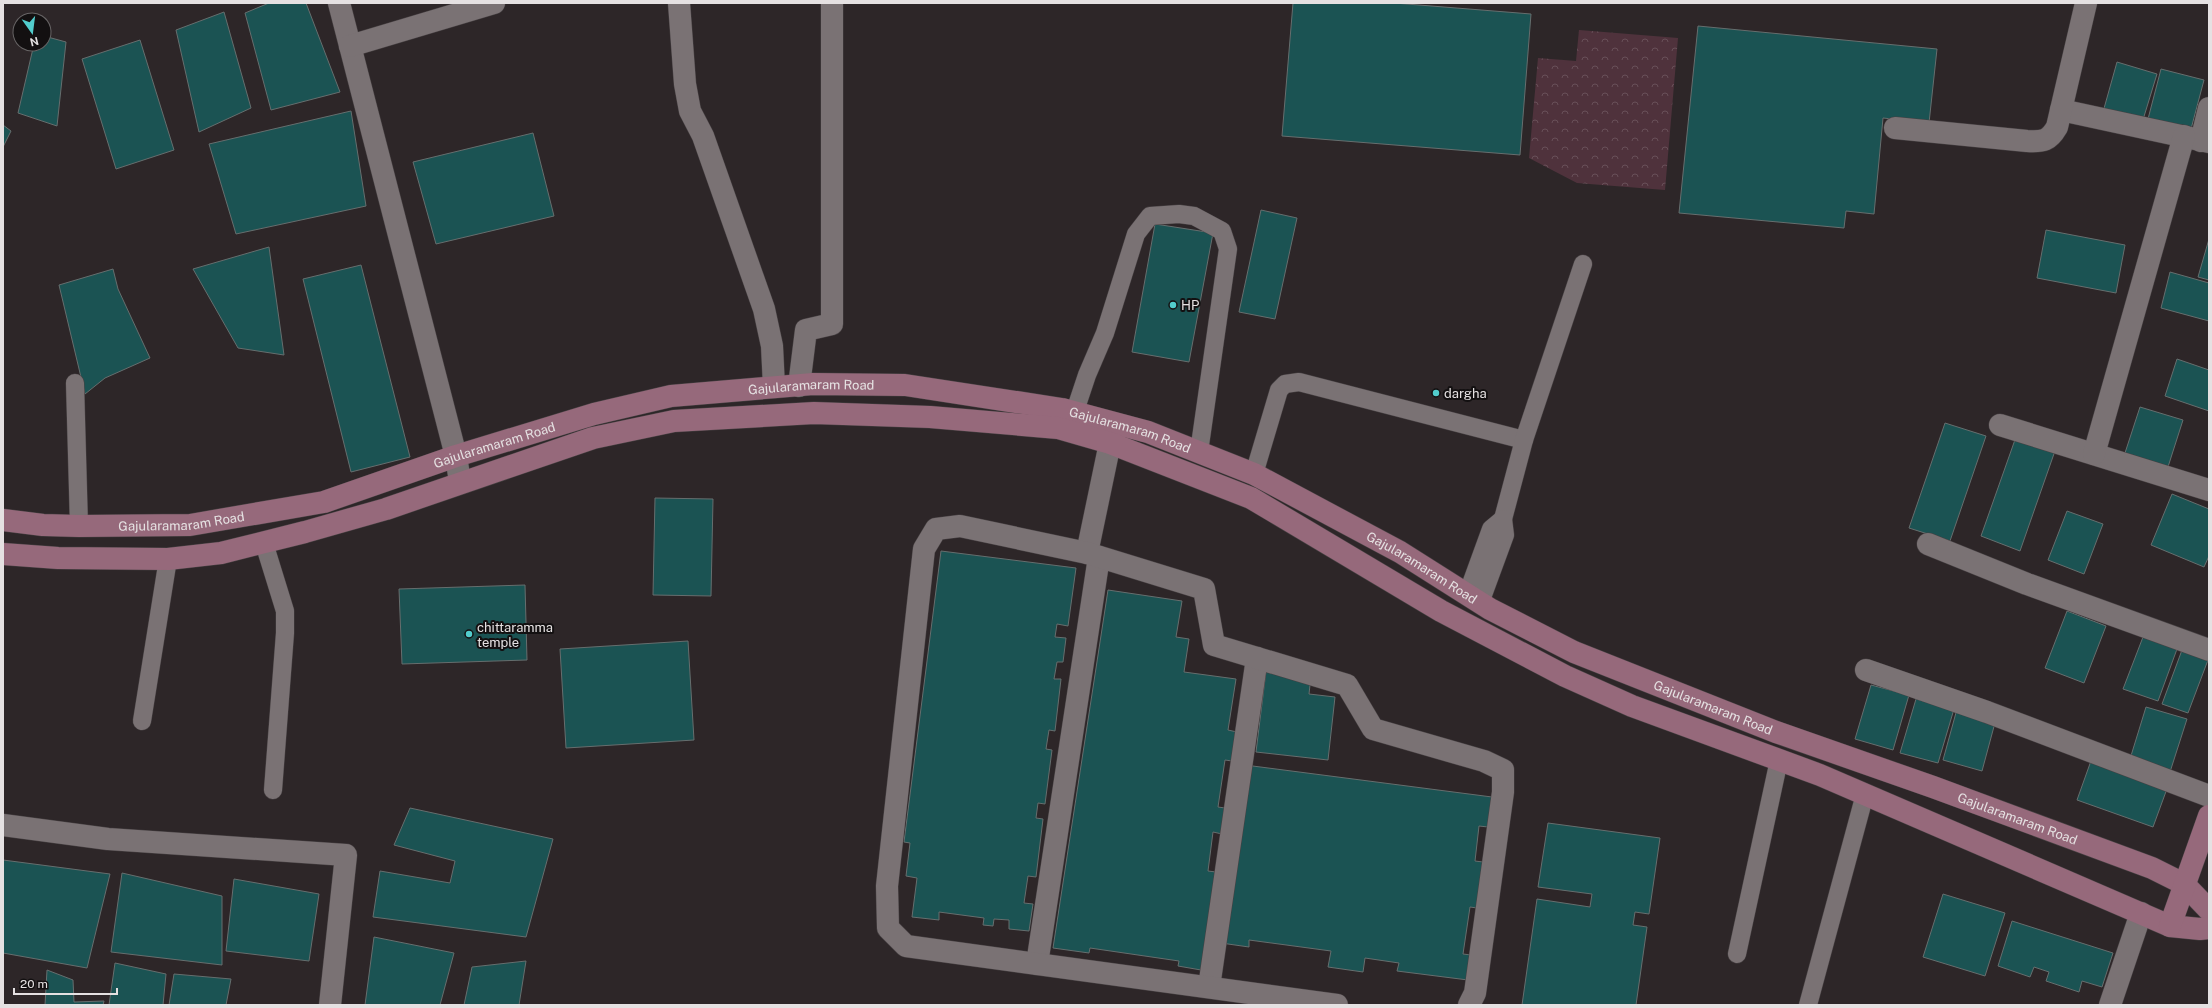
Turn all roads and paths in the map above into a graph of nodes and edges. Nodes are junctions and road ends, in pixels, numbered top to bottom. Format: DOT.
graph roads {
  1 [pos="339,3"];
  2 [pos="494,3"];
  3 [pos="680,3"];
  4 [pos="832,3"];
  5 [pos="2086,3"];
  6 [pos="350,46"];
  7 [pos="2209,108"];
  8 [pos="2061,110"];
  9 [pos="1894,128"];
  10 [pos="2198,140"];
  11 [pos="1583,264"];
  12 [pos="805,337"];
  13 [pos="771,340"];
  14 [pos="74,383"];
  15 [pos="799,386"];
  16 [pos="774,387"];
  17 [pos="1075,411"];
  18 [pos="2000,425"];
  19 [pos="1114,433"];
  20 [pos="1524,440"];
  21 [pos="1199,452"];
  22 [pos="2094,454"];
  23 [pos="456,456"];
  24 [pos="1254,474"];
  25 [pos="460,482"];
  26 [pos="2209,490"];
  27 [pos="3,520"];
  28 [pos="79,526"];
  29 [pos="264,543"];
  30 [pos="1928,544"];
  31 [pos="3,554"];
  32 [pos="1093,555"];
  33 [pos="168,559"];
  34 [pos="1473,599"];
  35 [pos="2209,650"];
  36 [pos="1257,658"];
  37 [pos="1866,670"];
  38 [pos="142,721"];
  39 [pos="1779,760"];
  40 [pos="273,790"];
  41 [pos="1865,794"];
  42 [pos="2209,796"];
  43 [pos="2209,816"];
  44 [pos="3,826"];
  45 [pos="2184,884"];
  46 [pos="2209,910"];
  47 [pos="2141,913"];
  48 [pos="2170,926"];
  49 [pos="2209,928"];
  50 [pos="1737,954"];
  51 [pos="1037,964"];
  52 [pos="1209,987"];
  53 [pos="330,1005"];
  54 [pos="1337,1005"];
  55 [pos="1469,1005"];
  56 [pos="1808,1005"];
  57 [pos="2110,1005"];
  1 -- 6 [label="street"];
  2 -- 6 [label="street"];
  3 -- 13 [label="street"];
  4 -- 12 [label="street"];
  5 -- 8 [label="street"];
  6 -- 23 [label="street"];
  7 -- 10 [label="street"];
  8 -- 9 [label="street"];
  8 -- 10 [label="street"];
  10 -- 22 [label="street"];
  11 -- 20 [label="lane"];
  12 -- 13 [label="street"];
  12 -- 15 [label="street"];
  13 -- 16 [label="street"];
  14 -- 28 [label="lane"];
  15 -- 16 [label="main road, Gajularamaram Road"];
  15 -- 17 [label="main road, Gajularamaram Road"];
  16 -- 23 [label="main road, Gajularamaram Road"];
  17 -- 19 [label="main road, Gajularamaram Road"];
  17 -- 21 [label="lane"];
  18 -- 22 [label="street"];
  19 -- 21 [label="main road, Gajularamaram Road"];
  19 -- 25 [label="main road, Gajularamaram Road"];
  19 -- 32 [label="street"];
  19 -- 39 [label="main road, Gajularamaram Road"];
  20 -- 24 [label="lane"];
  20 -- 34 [label="lane"];
  21 -- 24 [label="main road, Gajularamaram Road"];
  22 -- 26 [label="street"];
  23 -- 25 [label="street"];
  23 -- 28 [label="main road, Gajularamaram Road"];
  24 -- 34 [label="main road, Gajularamaram Road"];
  25 -- 29 [label="main road, Gajularamaram Road"];
  27 -- 28 [label="main road, Gajularamaram Road"];
  29 -- 33 [label="main road, Gajularamaram Road"];
  29 -- 40 [label="lane"];
  30 -- 35 [label="street"];
  31 -- 33 [label="main road, Gajularamaram Road"];
  32 -- 36 [label="street"];
  32 -- 51 [label="street"];
  32 -- 51 [label="street"];
  33 -- 38 [label="lane"];
  34 -- 45 [label="main road, Gajularamaram Road"];
  36 -- 52 [label="street"];
  36 -- 55 [label="street"];
  37 -- 42 [label="street"];
  39 -- 41 [label="main road, Gajularamaram Road"];
  39 -- 50 [label="lane"];
  41 -- 47 [label="main road, Gajularamaram Road"];
  41 -- 56 [label="lane"];
  43 -- 45 [label="main road"];
  44 -- 53 [label="street"];
  45 -- 46 [label="main road, Gajularamaram Road"];
  45 -- 48 [label="main road"];
  47 -- 48 [label="main road, Gajularamaram Road"];
  47 -- 57 [label="street"];
  48 -- 49 [label="main road, Gajularamaram Road"];
  51 -- 52 [label="street"];
  52 -- 54 [label="street"];
}
